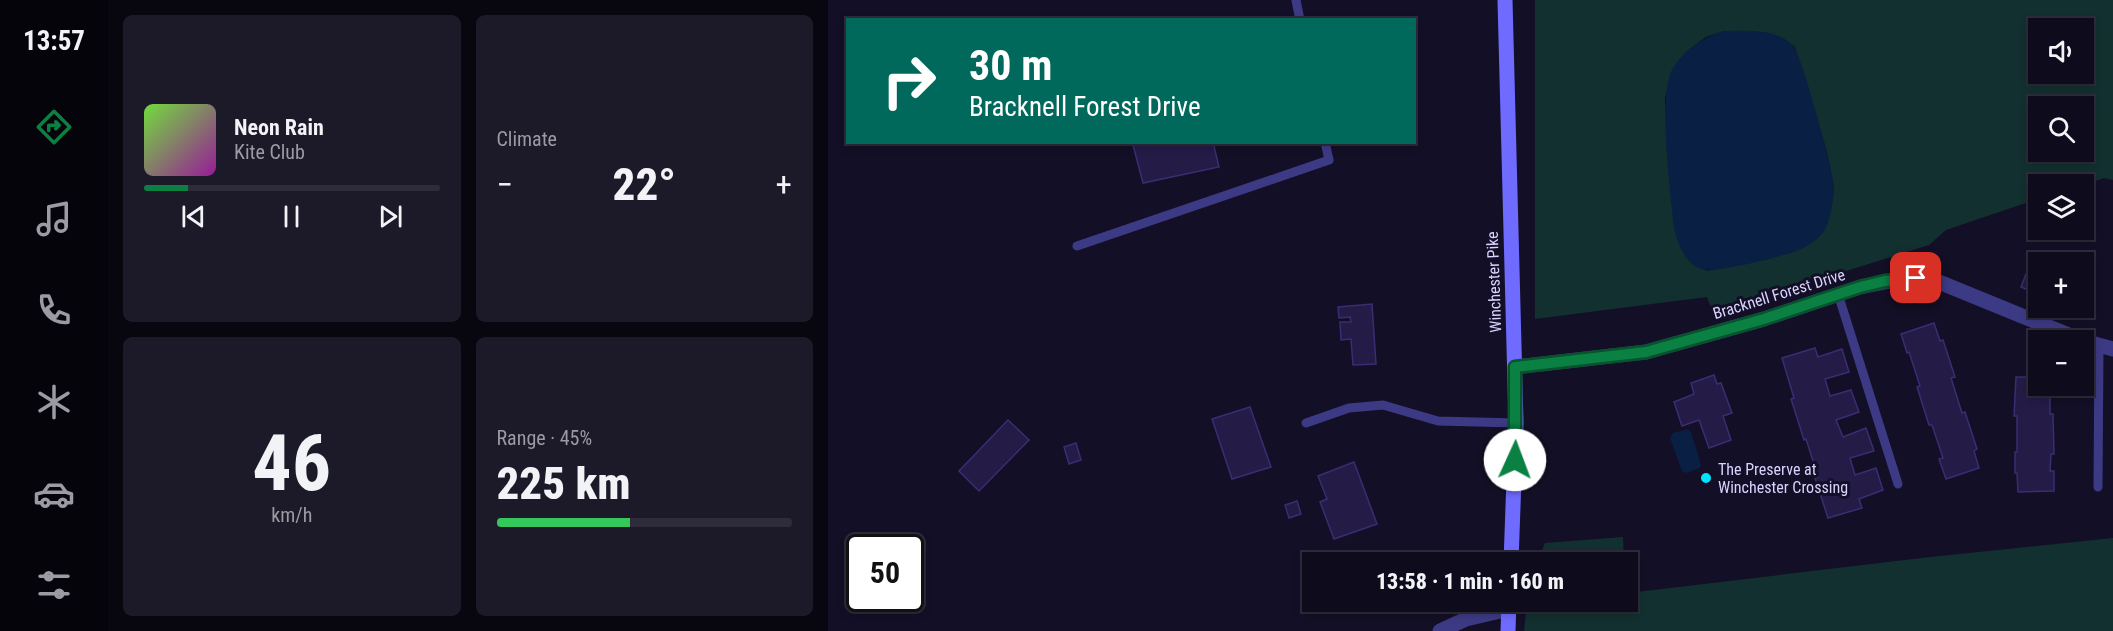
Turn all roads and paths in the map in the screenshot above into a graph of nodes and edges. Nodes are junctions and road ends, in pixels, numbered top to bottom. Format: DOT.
graph roads {
  1 [pos="1296,0"];
  2 [pos="1505,0"];
  3 [pos="1300,18"];
  4 [pos="1325,144"];
  5 [pos="1077,246"];
  6 [pos="1838,294"];
  7 [pos="2059,330"];
  8 [pos="2094,344"];
  9 [pos="1515,367"];
  10 [pos="1306,423"];
  11 [pos="1516,423"];
  12 [pos="1898,484"];
  13 [pos="2098,487"];
  14 [pos="1511,552"];
  15 [pos="1488,612"];
  16 [pos="1509,612"];
  17 [pos="1440,631"];
  18 [pos="1508,631"];
  1 -- 3 [label="lane"];
  2 -- 9 [label="main road, Winchester Pike"];
  4 -- 5 [label="lane"];
  6 -- 7 [label="street, Bracknell Forest Drive"];
  6 -- 9 [label="street, Bracknell Forest Drive"];
  6 -- 12 [label="lane"];
  8 -- 13 [label="lane"];
  9 -- 11 [label="main road, Winchester Pike"];
  10 -- 11 [label="lane"];
  11 -- 14 [label="main road, Winchester Pike"];
  15 -- 17 [label="street"];
  16 -- 18 [label="main road"];
}
